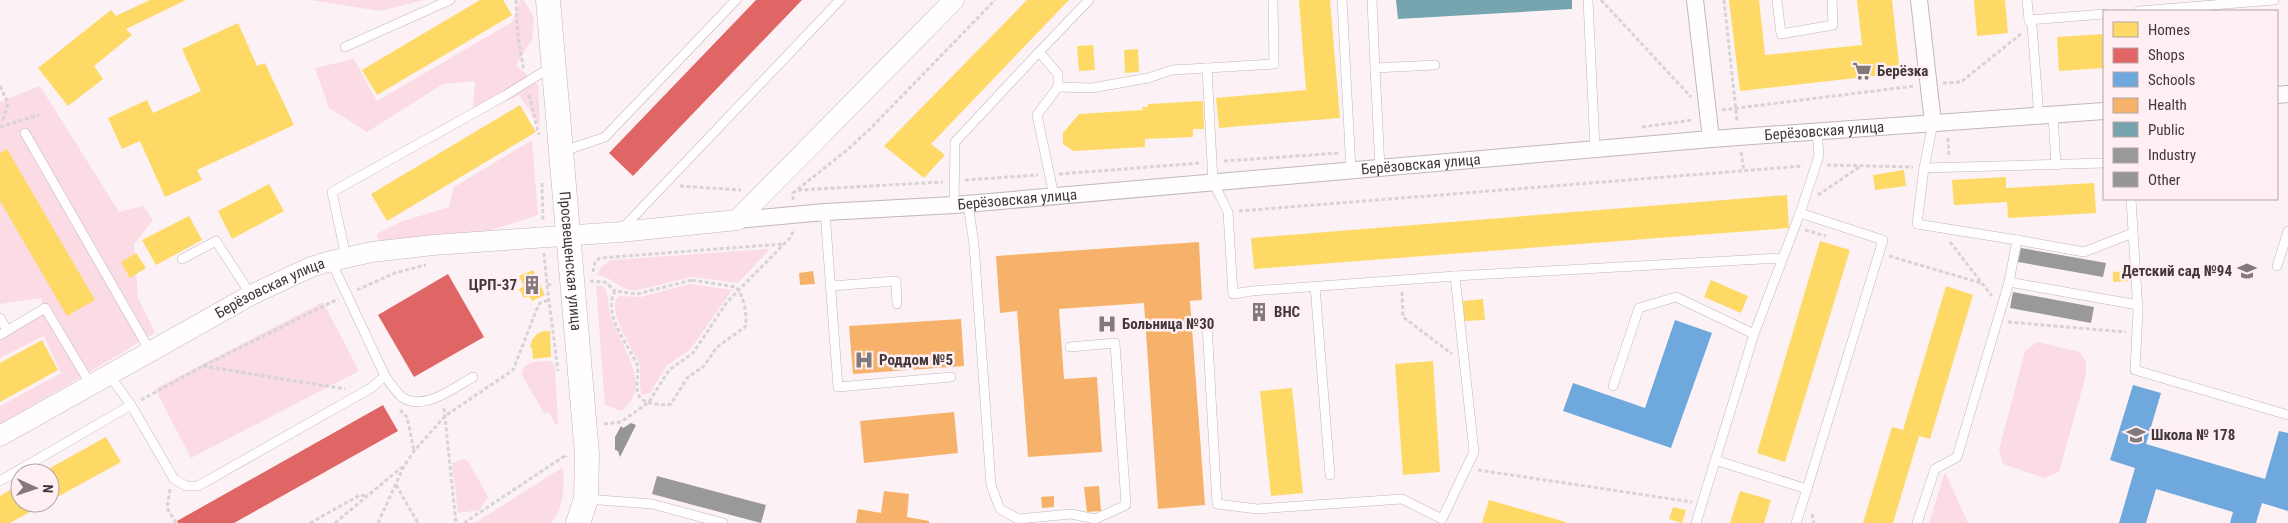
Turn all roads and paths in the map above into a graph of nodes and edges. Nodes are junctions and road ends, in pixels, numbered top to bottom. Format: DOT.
graph roads {
  1 [pos="450,0"];
  2 [pos="516,0"];
  3 [pos="548,0"];
  4 [pos="736,0"];
  5 [pos="840,0"];
  6 [pos="954,0"];
  7 [pos="995,0"];
  8 [pos="1089,0"];
  9 [pos="1273,0"];
  10 [pos="1342,0"];
  11 [pos="1372,0"];
  12 [pos="1588,0"];
  13 [pos="1601,0"];
  14 [pos="1695,0"];
  15 [pos="1724,0"];
  16 [pos="1777,0"];
  17 [pos="1832,0"];
  18 [pos="1919,0"];
  19 [pos="2027,0"];
  20 [pos="2274,0"];
  21 [pos="440,2"];
  22 [pos="2151,10"];
  23 [pos="2103,14"];
  24 [pos="2029,20"];
  25 [pos="344,47"];
  26 [pos="1039,52"];
  27 [pos="1435,65"];
  28 [pos="554,66"];
  29 [pos="1207,68"];
  30 [pos="1375,68"];
  31 [pos="526,82"];
  32 [pos="0,86"];
  33 [pos="1058,86"];
  34 [pos="1692,98"];
  35 [pos="2103,110"];
  36 [pos="2046,116"];
  37 [pos="0,121"];
  38 [pos="1933,123"];
  39 [pos="1817,132"];
  40 [pos="25,134"];
  41 [pos="539,138"];
  42 [pos="1739,138"];
  43 [pos="1711,139"];
  44 [pos="1594,149"];
  45 [pos="561,152"];
  46 [pos="1350,152"];
  47 [pos="1212,162"];
  48 [pos="2103,163"];
  49 [pos="1816,165"];
  50 [pos="2056,165"];
  51 [pos="1861,166"];
  52 [pos="1380,168"];
  53 [pos="1924,168"];
  54 [pos="1351,170"];
  55 [pos="1744,171"];
  56 [pos="542,174"];
  57 [pos="1051,174"];
  58 [pos="954,181"];
  59 [pos="1213,182"];
  60 [pos="664,184"];
  61 [pos="798,190"];
  62 [pos="744,191"];
  63 [pos="1054,196"];
  64 [pos="2131,200"];
  65 [pos="961,205"];
  66 [pos="1802,209"];
  67 [pos="825,212"];
  68 [pos="1228,212"];
  69 [pos="737,220"];
  70 [pos="794,221"];
  71 [pos="1941,229"];
  72 [pos="2288,231"];
  73 [pos="620,232"];
  74 [pos="2133,233"];
  75 [pos="568,236"];
  76 [pos="2017,240"];
  77 [pos="783,244"];
  78 [pos="541,246"];
  79 [pos="544,257"];
  80 [pos="600,258"];
  81 [pos="1782,258"];
  82 [pos="182,259"];
  83 [pos="339,259"];
  84 [pos="431,264"];
  85 [pos="2277,266"];
  86 [pos="1455,276"];
  87 [pos="1401,280"];
  88 [pos="2009,282"];
  89 [pos="572,283"];
  90 [pos="548,285"];
  91 [pos="831,286"];
  92 [pos="1315,286"];
  93 [pos="739,290"];
  94 [pos="615,291"];
  95 [pos="345,295"];
  96 [pos="251,296"];
  97 [pos="549,300"];
  98 [pos="897,304"];
  99 [pos="2138,305"];
  100 [pos="2002,307"];
  101 [pos="0,318"];
  102 [pos="1997,322"];
  103 [pos="1207,324"];
  104 [pos="4,332"];
  105 [pos="2137,333"];
  106 [pos="1754,334"];
  107 [pos="1070,346"];
  108 [pos="150,351"];
  109 [pos="1464,363"];
  110 [pos="203,366"];
  111 [pos="109,374"];
  112 [pos="385,376"];
  113 [pos="473,377"];
  114 [pos="951,377"];
  115 [pos="560,379"];
  116 [pos="91,385"];
  117 [pos="1613,386"];
  118 [pos="371,388"];
  119 [pos="438,396"];
  120 [pos="649,402"];
  121 [pos="131,405"];
  122 [pos="396,406"];
  123 [pos="2288,415"];
  124 [pos="445,416"];
  125 [pos="602,424"];
  126 [pos="0,436"];
  127 [pos="565,445"];
  128 [pos="414,451"];
  129 [pos="566,455"];
  130 [pos="1715,460"];
  131 [pos="566,463"];
  132 [pos="404,466"];
  133 [pos="1466,469"];
  134 [pos="1330,476"];
  135 [pos="174,479"];
  136 [pos="0,482"];
  137 [pos="395,485"];
  138 [pos="1807,489"];
  139 [pos="367,496"];
  140 [pos="586,499"];
  141 [pos="1702,503"];
  142 [pos="1443,522"];
  143 [pos="176,523"];
  144 [pos="310,523"];
  145 [pos="335,523"];
  146 [pos="378,523"];
  147 [pos="418,523"];
  148 [pos="456,523"];
  149 [pos="464,523"];
  150 [pos="578,523"];
  151 [pos="723,523"];
  152 [pos="1696,523"];
  153 [pos="1796,523"];
  154 [pos="1917,523"];
  1 -- 21 [label="lane"];
  2 -- 31 [label="path"];
  3 -- 28 [label="main road, Просвещенская улица"];
  4 -- 45 [label="lane"];
  5 -- 60 [label="lane"];
  6 -- 69 [label="street"];
  7 -- 61 [label="path"];
  8 -- 26 [label="lane"];
  9 -- 29 [label="lane"];
  10 -- 46 [label="lane"];
  11 -- 30 [label="lane"];
  12 -- 44 [label="lane"];
  13 -- 34 [label="path"];
  14 -- 43 [label="street"];
  15 -- 42 [label="path"];
  16 -- 17 [label="lane"];
  18 -- 38 [label="street"];
  19 -- 24 [label="lane"];
  20 -- 22 [label="lane"];
  21 -- 25 [label="lane"];
  23 -- 24 [label="lane"];
  24 -- 36 [label="lane"];
  26 -- 33 [label="lane"];
  26 -- 58 [label="lane"];
  27 -- 30 [label="lane"];
  28 -- 31 [label="lane"];
  28 -- 45 [label="main road, Просвещенская улица"];
  29 -- 33 [label="lane"];
  29 -- 47 [label="lane"];
  30 -- 52 [label="lane"];
  31 -- 41 [label="path"];
  31 -- 83 [label="lane"];
  32 -- 37 [label="path"];
  33 -- 57 [label="lane"];
  35 -- 36 [label="street, Берёзовская улица"];
  36 -- 38 [label="street, Берёзовская улица"];
  36 -- 50 [label="lane"];
  38 -- 39 [label="street, Берёзовская улица"];
  38 -- 53 [label="lane"];
  39 -- 42 [label="street, Берёзовская улица"];
  39 -- 49 [label="lane"];
  40 -- 108 [label="lane"];
  42 -- 43 [label="street, Берёзовская улица"];
  42 -- 55 [label="path"];
  43 -- 44 [label="street, Берёзовская улица"];
  44 -- 52 [label="street, Берёзовская улица"];
  45 -- 75 [label="main road, Просвещенская улица"];
  46 -- 47 [label="path"];
  46 -- 54 [label="lane"];
  47 -- 57 [label="path"];
  47 -- 59 [label="lane"];
  48 -- 50 [label="lane"];
  49 -- 51 [label="path"];
  49 -- 55 [label="path"];
  49 -- 66 [label="lane"];
  50 -- 53 [label="lane"];
  51 -- 53 [label="path"];
  51 -- 66 [label="path"];
  52 -- 54 [label="street, Берёзовская улица"];
  53 -- 71 [label="lane"];
  54 -- 59 [label="street, Берёзовская улица"];
  55 -- 68 [label="path"];
  56 -- 78 [label="path"];
  57 -- 58 [label="path"];
  57 -- 63 [label="lane"];
  58 -- 61 [label="path"];
  58 -- 65 [label="lane"];
  59 -- 63 [label="street, Берёзовская улица"];
  59 -- 68 [label="lane"];
  60 -- 62 [label="path"];
  60 -- 73 [label="lane"];
  61 -- 70 [label="path"];
  63 -- 65 [label="street, Берёзовская улица"];
  64 -- 74 [label="lane"];
  65 -- 67 [label="street, Берёзовская улица"];
  65 -- 107 [label="lane"];
  66 -- 81 [label="lane"];
  66 -- 138 [label="lane"];
  67 -- 70 [label="street, Берёзовская улица"];
  67 -- 91 [label="lane"];
  68 -- 92 [label="lane"];
  69 -- 70 [label="street, Берёзовская улица"];
  69 -- 73 [label="street, Берёзовская улица"];
  70 -- 77 [label="path"];
  71 -- 76 [label="lane"];
  71 -- 100 [label="path"];
  72 -- 85 [label="lane"];
  73 -- 75 [label="street, Берёзовская улица"];
  74 -- 76 [label="lane"];
  74 -- 99 [label="lane"];
  75 -- 78 [label="street, Берёзовская улица"];
  75 -- 89 [label="main road, Просвещенская улица"];
  76 -- 88 [label="lane"];
  77 -- 80 [label="path"];
  77 -- 93 [label="path"];
  78 -- 79 [label="path"];
  78 -- 79 [label="path"];
  78 -- 83 [label="street, Берёзовская улица"];
  79 -- 90 [label="path"];
  81 -- 86 [label="lane"];
  81 -- 106 [label="lane"];
  82 -- 96 [label="lane"];
  83 -- 95 [label="lane"];
  83 -- 96 [label="street, Берёзовская улица"];
  84 -- 95 [label="path"];
  86 -- 87 [label="lane"];
  86 -- 109 [label="lane"];
  87 -- 92 [label="lane"];
  87 -- 109 [label="path"];
  88 -- 99 [label="lane"];
  88 -- 100 [label="lane"];
  89 -- 90 [label="path"];
  89 -- 94 [label="path"];
  89 -- 140 [label="main road, Просвещенская улица"];
  90 -- 97 [label="path"];
  91 -- 98 [label="lane"];
  91 -- 114 [label="lane"];
  92 -- 134 [label="lane"];
  93 -- 94 [label="path"];
  93 -- 120 [label="path"];
  93 -- 120 [label="path"];
  94 -- 120 [label="path"];
  95 -- 110 [label="path"];
  95 -- 112 [label="lane"];
  96 -- 108 [label="street, Берёзовская улица"];
  97 -- 115 [label="path"];
  97 -- 124 [label="path"];
  99 -- 105 [label="lane"];
  100 -- 102 [label="lane"];
  101 -- 104 [label="lane"];
  102 -- 105 [label="path"];
  102 -- 154 [label="lane"];
  103 -- 142 [label="lane"];
  104 -- 116 [label="lane"];
  105 -- 123 [label="lane"];
  106 -- 117 [label="lane"];
  106 -- 130 [label="lane"];
  108 -- 111 [label="street, Берёзовская улица"];
  109 -- 133 [label="lane"];
  110 -- 118 [label="path"];
  110 -- 121 [label="path"];
  111 -- 116 [label="street, Берёзовская улица"];
  111 -- 121 [label="lane"];
  112 -- 118 [label="lane"];
  112 -- 119 [label="lane"];
  113 -- 119 [label="lane"];
  116 -- 126 [label="street, Берёзовская улица"];
  118 -- 135 [label="lane"];
  119 -- 124 [label="path"];
  120 -- 125 [label="path"];
  121 -- 135 [label="lane"];
  121 -- 136 [label="lane"];
  122 -- 128 [label="path"];
  124 -- 128 [label="path"];
  124 -- 148 [label="path"];
  127 -- 129 [label="path"];
  128 -- 132 [label="path"];
  129 -- 131 [label="path"];
  129 -- 149 [label="path"];
  130 -- 138 [label="lane"];
  130 -- 141 [label="lane"];
  132 -- 137 [label="path"];
  132 -- 139 [label="path"];
  133 -- 141 [label="path"];
  133 -- 142 [label="lane"];
  135 -- 143 [label="path"];
  137 -- 146 [label="path"];
  137 -- 147 [label="path"];
  138 -- 153 [label="lane"];
  139 -- 144 [label="path"];
  139 -- 145 [label="path"];
  140 -- 150 [label="main road, Просвещенская улица"];
  140 -- 151 [label="lane"];
  141 -- 152 [label="lane"];
}
